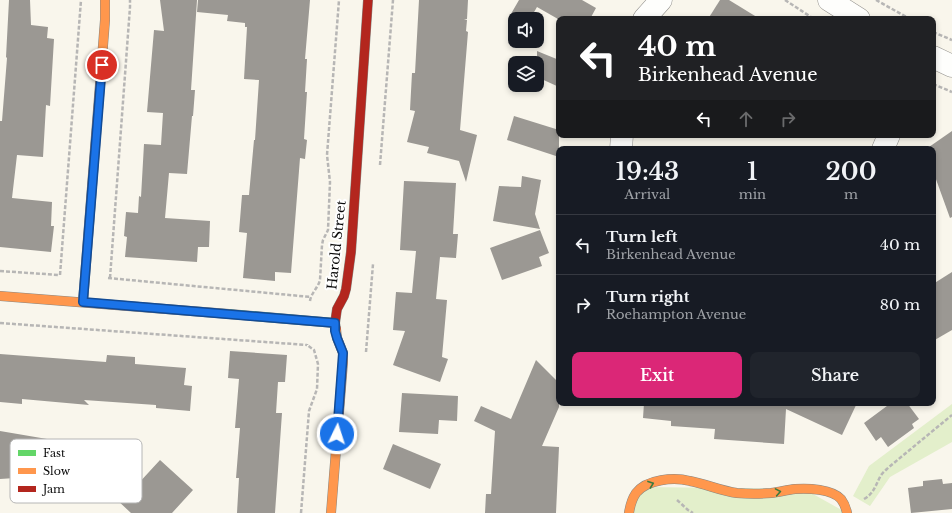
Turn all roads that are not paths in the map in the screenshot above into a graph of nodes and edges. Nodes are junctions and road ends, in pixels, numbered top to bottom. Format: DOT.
graph roads {
  1 [pos="105,0"];
  2 [pos="368,0"];
  3 [pos="661,0"];
  4 [pos="838,2"];
  5 [pos="647,16"];
  6 [pos="856,16"];
  7 [pos="936,58"];
  8 [pos="952,66"];
  9 [pos="0,296"];
  10 [pos="83,302"];
  11 [pos="335,323"];
  12 [pos="331,513"];
  13 [pos="629,513"];
  14 [pos="847,513"];
  1 -- 10 [label="street"];
  2 -- 11 [label="street, Harold Street"];
  3 -- 5 [label="street"];
  4 -- 6 [label="street"];
  7 -- 8 [label="street"];
  9 -- 10 [label="street"];
  10 -- 11 [label="street"];
  11 -- 12 [label="street, Harold Street"];
  13 -- 14 [label="street, one-way"];
}
